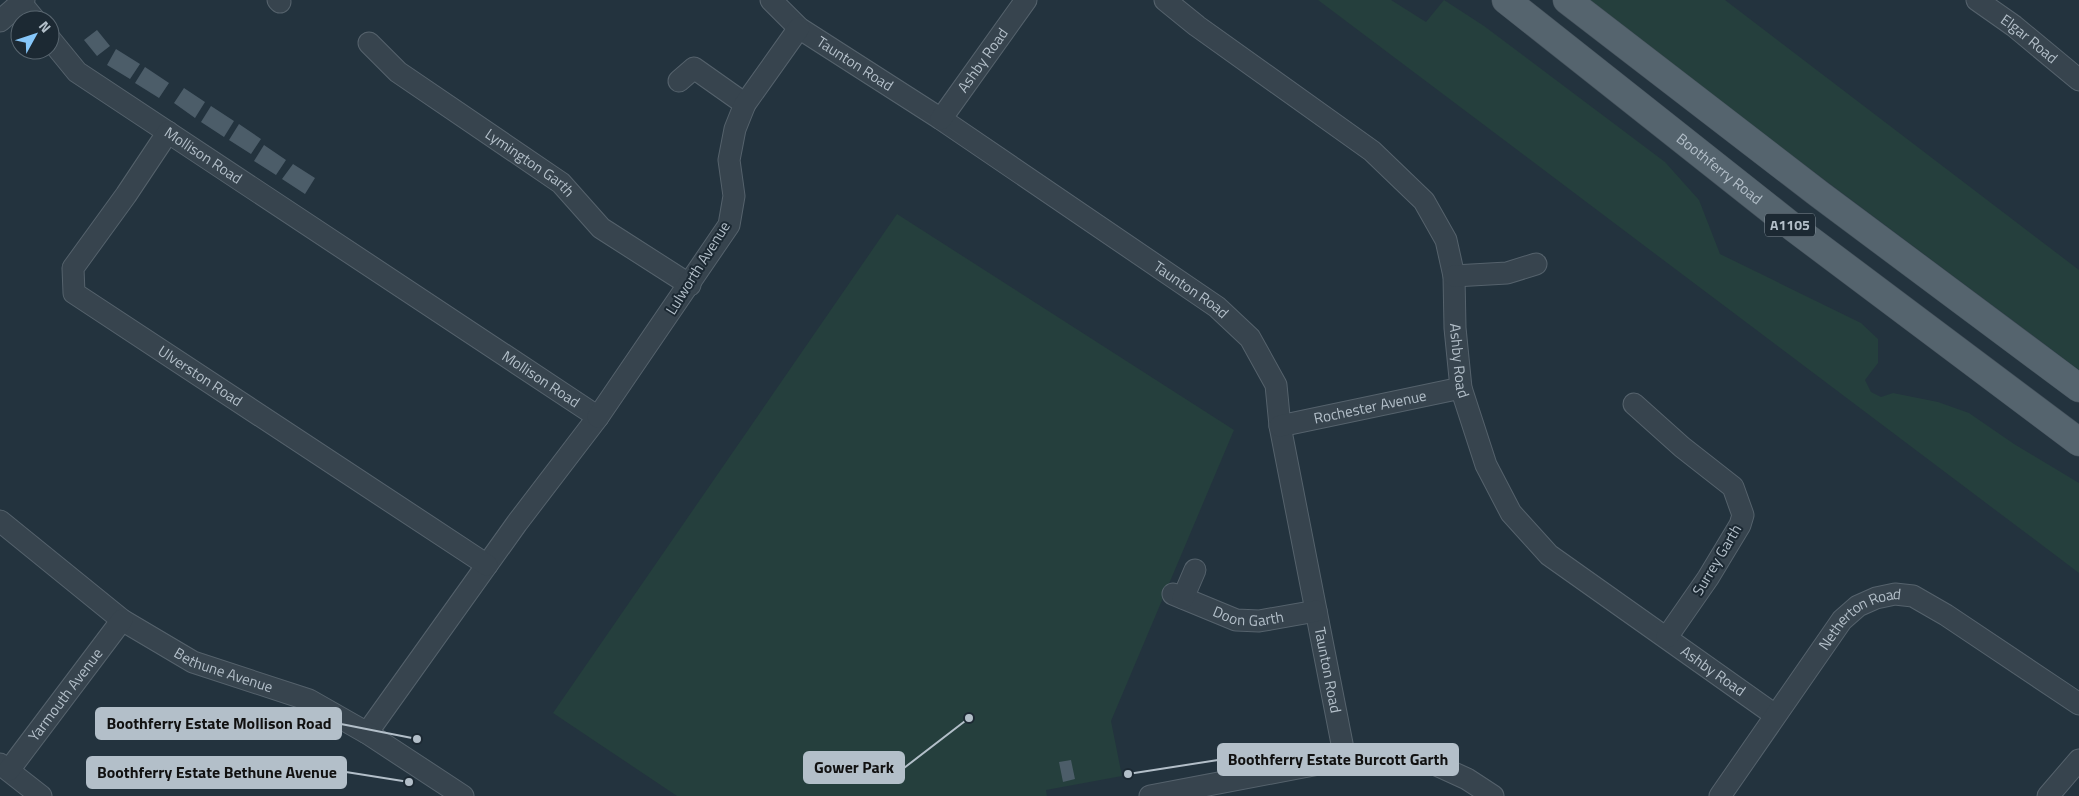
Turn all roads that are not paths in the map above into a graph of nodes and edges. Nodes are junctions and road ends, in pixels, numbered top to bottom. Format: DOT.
graph roads {
  1 [pos="771,0"];
  2 [pos="1026,0"];
  3 [pos="1165,0"];
  4 [pos="1506,0"];
  5 [pos="1567,0"];
  6 [pos="1977,0"];
  7 [pos="22,1"];
  8 [pos="0,21"];
  9 [pos="799,28"];
  10 [pos="369,42"];
  11 [pos="60,51"];
  12 [pos="2079,80"];
  13 [pos="679,81"];
  14 [pos="745,104"];
  15 [pos="941,119"];
  16 [pos="163,129"];
  17 [pos="1820,194"];
  18 [pos="1794,228"];
  19 [pos="1536,264"];
  20 [pos="1454,276"];
  21 [pos="690,285"];
  22 [pos="1461,388"];
  23 [pos="2079,388"];
  24 [pos="1634,404"];
  25 [pos="598,416"];
  26 [pos="1280,426"];
  27 [pos="2079,442"];
  28 [pos="0,521"];
  29 [pos="487,565"];
  30 [pos="1195,570"];
  31 [pos="1316,611"];
  32 [pos="122,620"];
  33 [pos="1666,637"];
  34 [pos="2079,704"];
  35 [pos="1775,715"];
  36 [pos="367,733"];
  37 [pos="1345,759"];
  38 [pos="2079,760"];
  39 [pos="5,767"];
  40 [pos="457,795"];
  41 [pos="1164,795"];
  42 [pos="40,796"];
  43 [pos="1493,796"];
  44 [pos="1720,796"];
  45 [pos="2048,796"];
  1 -- 9 [label="street, Taunton Road"];
  2 -- 15 [label="street, Ashby Road"];
  3 -- 20 [label="street, Ashby Road"];
  4 -- 18 [label="main road, Boothferry Road / A1105"];
  5 -- 17 [label="main road, A1105"];
  6 -- 12 [label="street, Elgar Road"];
  7 -- 8 [label="street"];
  9 -- 14 [label="street, Lulworth Avenue"];
  9 -- 15 [label="street, Taunton Road"];
  10 -- 21 [label="street, Lymington Garth"];
  11 -- 16 [label="street, Mollison Road"];
  13 -- 14 [label="street"];
  14 -- 21 [label="street, Lulworth Avenue"];
  15 -- 26 [label="street, Taunton Road"];
  16 -- 25 [label="street, Mollison Road"];
  16 -- 29 [label="street, Ulverston Road"];
  17 -- 18 [label="main road"];
  17 -- 23 [label="main road, A1105"];
  18 -- 27 [label="main road, Boothferry Road / A1105"];
  19 -- 20 [label="street"];
  20 -- 22 [label="street, Ashby Road"];
  21 -- 25 [label="street, Lulworth Avenue"];
  22 -- 26 [label="street, Rochester Avenue"];
  22 -- 33 [label="street, Ashby Road"];
  24 -- 33 [label="street, Surrey Garth"];
  25 -- 29 [label="street"];
  26 -- 31 [label="street, Taunton Road"];
  28 -- 32 [label="street, Bethune Avenue"];
  29 -- 36 [label="street"];
  30 -- 31 [label="street, Doon Garth"];
  31 -- 37 [label="street, Taunton Road"];
  32 -- 36 [label="street, Bethune Avenue"];
  32 -- 39 [label="street, Yarmouth Avenue"];
  33 -- 35 [label="street, Ashby Road"];
  34 -- 35 [label="street, Netherton Road"];
  35 -- 44 [label="street, Netherton Road"];
  36 -- 40 [label="street, Bethune Avenue"];
  37 -- 41 [label="street"];
  37 -- 43 [label="street"];
  38 -- 45 [label="street"];
  39 -- 42 [label="street"];
}
